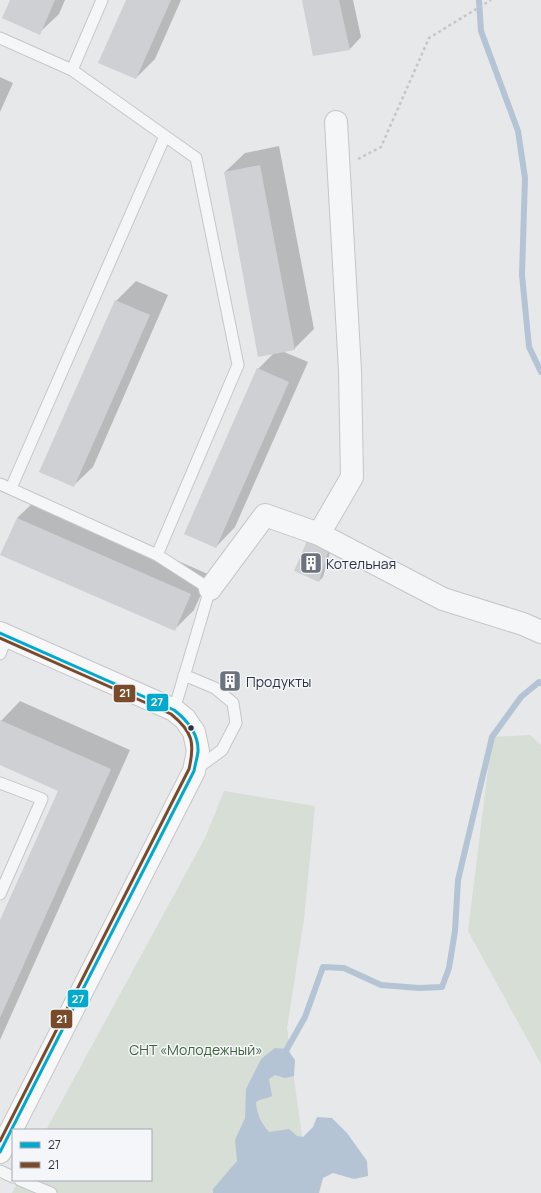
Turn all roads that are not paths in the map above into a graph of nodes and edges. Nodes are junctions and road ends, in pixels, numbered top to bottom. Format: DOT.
graph roads {
  1 [pos="102,0"];
  2 [pos="0,38"];
  3 [pos="72,70"];
  4 [pos="336,122"];
  5 [pos="165,136"];
  6 [pos="0,484"];
  7 [pos="11,488"];
  8 [pos="320,534"];
  9 [pos="157,555"];
  10 [pos="210,589"];
  11 [pos="541,632"];
  12 [pos="2,641"];
  13 [pos="184,675"];
  14 [pos="174,710"];
  15 [pos="194,771"];
  16 [pos="0,783"];
  17 [pos="0,894"];
  18 [pos="2,1141"];
  19 [pos="0,1171"];
  20 [pos="12,1177"];
  21 [pos="22,1181"];
  22 [pos="51,1193"];
  1 -- 3 [label="lane"];
  2 -- 3 [label="lane"];
  3 -- 5 [label="lane"];
  4 -- 8 [label="street"];
  5 -- 7 [label="lane"];
  5 -- 9 [label="lane"];
  6 -- 7 [label="lane"];
  7 -- 9 [label="lane"];
  8 -- 10 [label="street"];
  8 -- 11 [label="street"];
  9 -- 10 [label="lane"];
  10 -- 13 [label="lane"];
  12 -- 14 [label="street"];
  13 -- 14 [label="lane"];
  13 -- 15 [label="lane"];
  14 -- 15 [label="street"];
  15 -- 18 [label="street"];
  16 -- 17 [label="lane"];
  19 -- 20 [label="lane"];
  21 -- 22 [label="lane"];
}
